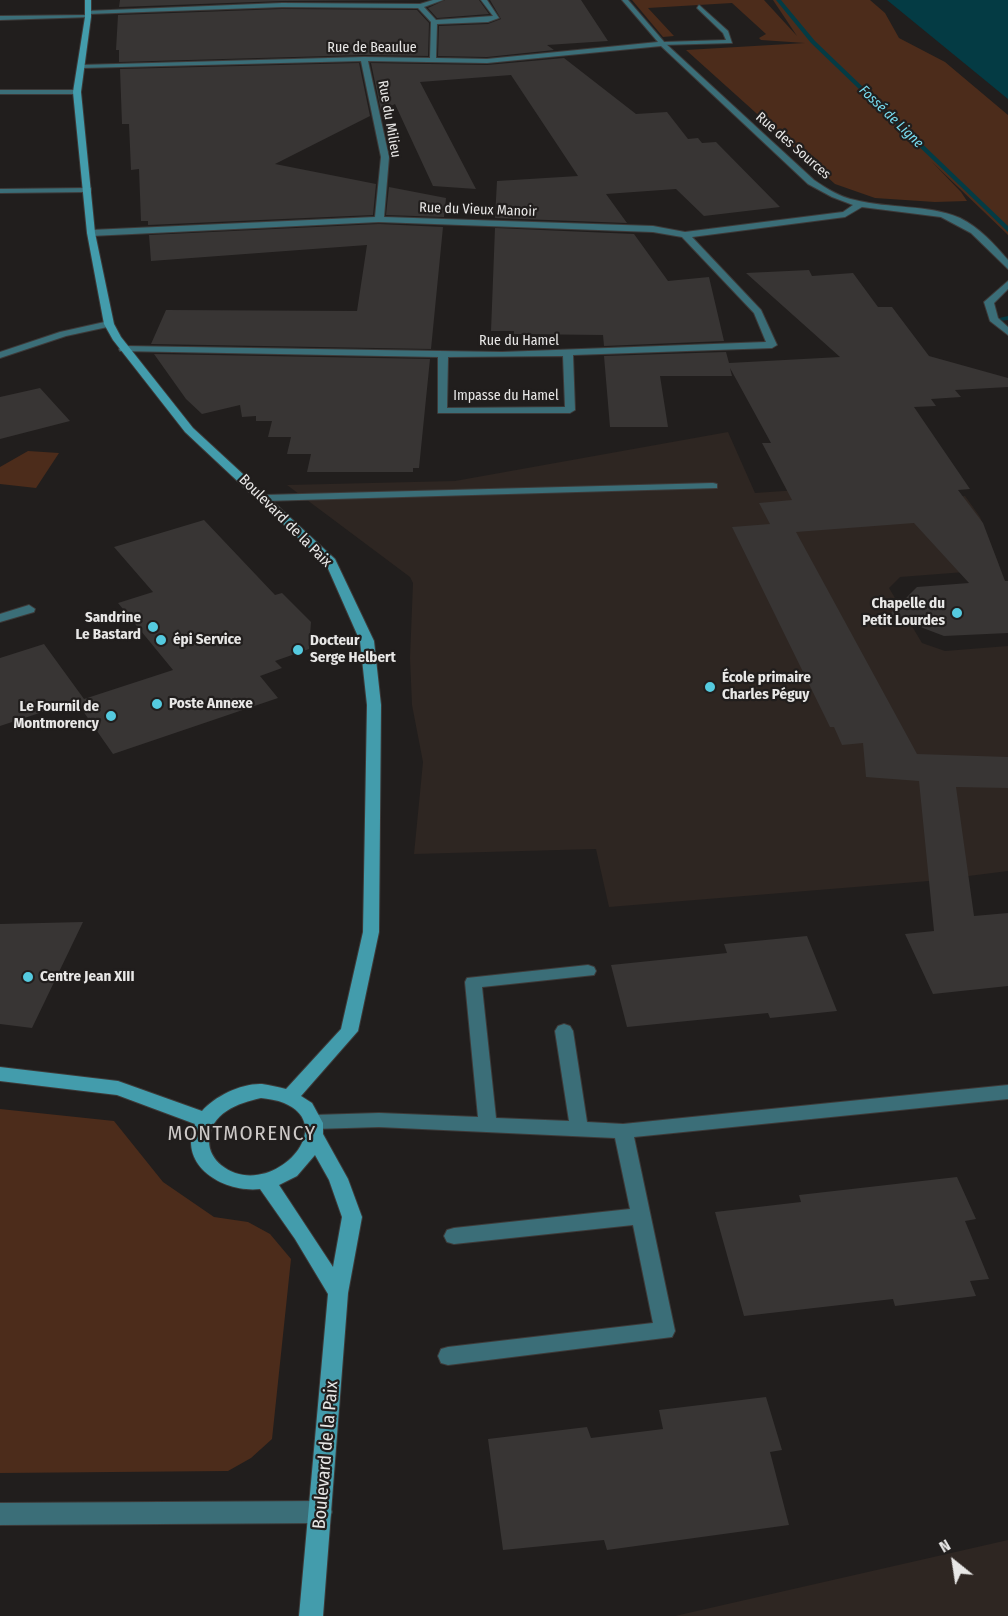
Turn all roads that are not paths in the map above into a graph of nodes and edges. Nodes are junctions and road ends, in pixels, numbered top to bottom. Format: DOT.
graph roads {
  1 [pos="88,0"];
  2 [pos="440,0"];
  3 [pos="484,0"];
  4 [pos="625,0"];
  5 [pos="420,6"];
  6 [pos="699,7"];
  7 [pos="88,15"];
  8 [pos="0,18"];
  9 [pos="434,22"];
  10 [pos="663,44"];
  11 [pos="364,59"];
  12 [pos="433,59"];
  13 [pos="82,66"];
  14 [pos="0,92"];
  15 [pos="77,92"];
  16 [pos="88,190"];
  17 [pos="0,191"];
  18 [pos="860,204"];
  19 [pos="379,219"];
  20 [pos="91,233"];
  21 [pos="685,235"];
  22 [pos="1008,266"];
  23 [pos="1008,284"];
  24 [pos="109,324"];
  25 [pos="1008,332"];
  26 [pos="124,349"];
  27 [pos="0,354"];
  28 [pos="568,354"];
  29 [pos="443,355"];
  30 [pos="713,486"];
  31 [pos="264,498"];
  32 [pos="29,609"];
  33 [pos="0,618"];
  34 [pos="588,971"];
  35 [pos="564,1031"];
  36 [pos="0,1074"];
  37 [pos="1008,1092"];
  38 [pos="290,1096"];
  39 [pos="206,1120"];
  40 [pos="488,1125"];
  41 [pos="315,1129"];
  42 [pos="579,1129"];
  43 [pos="623,1131"];
  44 [pos="266,1182"];
  45 [pos="642,1216"];
  46 [pos="454,1236"];
  47 [pos="338,1293"];
  48 [pos="448,1356"];
  49 [pos="321,1512"];
  50 [pos="0,1514"];
  51 [pos="311,1616"];
  1 -- 7 [label="street, Boulevard de la Paix"];
  2 -- 5 [label="street"];
  3 -- 9 [label="street"];
  4 -- 10 [label="street, Rue des Sources"];
  5 -- 7 [label="street"];
  5 -- 9 [label="street"];
  6 -- 10 [label="street, Rue de Beaulue"];
  7 -- 8 [label="street"];
  7 -- 13 [label="street, Boulevard de la Paix"];
  9 -- 12 [label="street"];
  10 -- 12 [label="street, Rue de Beaulue"];
  10 -- 18 [label="street, Rue des Sources"];
  11 -- 12 [label="street, Rue de Beaulue"];
  11 -- 13 [label="street, Rue de Beaulue"];
  11 -- 19 [label="street, Rue du Milieu"];
  13 -- 15 [label="street, Boulevard de la Paix"];
  14 -- 15 [label="street"];
  15 -- 16 [label="street, Boulevard de la Paix"];
  16 -- 17 [label="street"];
  16 -- 20 [label="street, Boulevard de la Paix"];
  18 -- 21 [label="street, Rue du Vieux Manoir"];
  18 -- 22 [label="street, Rue des Sources"];
  19 -- 20 [label="street, Rue du Vieux Manoir"];
  19 -- 21 [label="street, Rue du Vieux Manoir"];
  20 -- 24 [label="street, Boulevard de la Paix"];
  21 -- 28 [label="street, Rue du Hamel"];
  23 -- 25 [label="street"];
  24 -- 26 [label="street, Boulevard de la Paix"];
  24 -- 27 [label="street"];
  26 -- 29 [label="street, Rue du Hamel"];
  26 -- 31 [label="street, Boulevard de la Paix"];
  28 -- 29 [label="street, Rue du Hamel"];
  28 -- 29 [label="street, Impasse du Hamel"];
  30 -- 31 [label="street"];
  31 -- 38 [label="street, Boulevard de la Paix"];
  32 -- 33 [label="street"];
  34 -- 40 [label="street"];
  35 -- 42 [label="street"];
  36 -- 39 [label="street"];
  37 -- 43 [label="street"];
  38 -- 39 [label="street"];
  38 -- 41 [label="street"];
  39 -- 44 [label="street"];
  40 -- 41 [label="street"];
  40 -- 42 [label="street"];
  41 -- 44 [label="street"];
  41 -- 47 [label="street, Boulevard de la Paix"];
  42 -- 43 [label="street"];
  43 -- 45 [label="street"];
  44 -- 47 [label="street"];
  45 -- 46 [label="street"];
  45 -- 48 [label="street"];
  47 -- 49 [label="street, Boulevard de la Paix"];
  49 -- 50 [label="street"];
  49 -- 51 [label="street, Boulevard de la Paix"];
}
